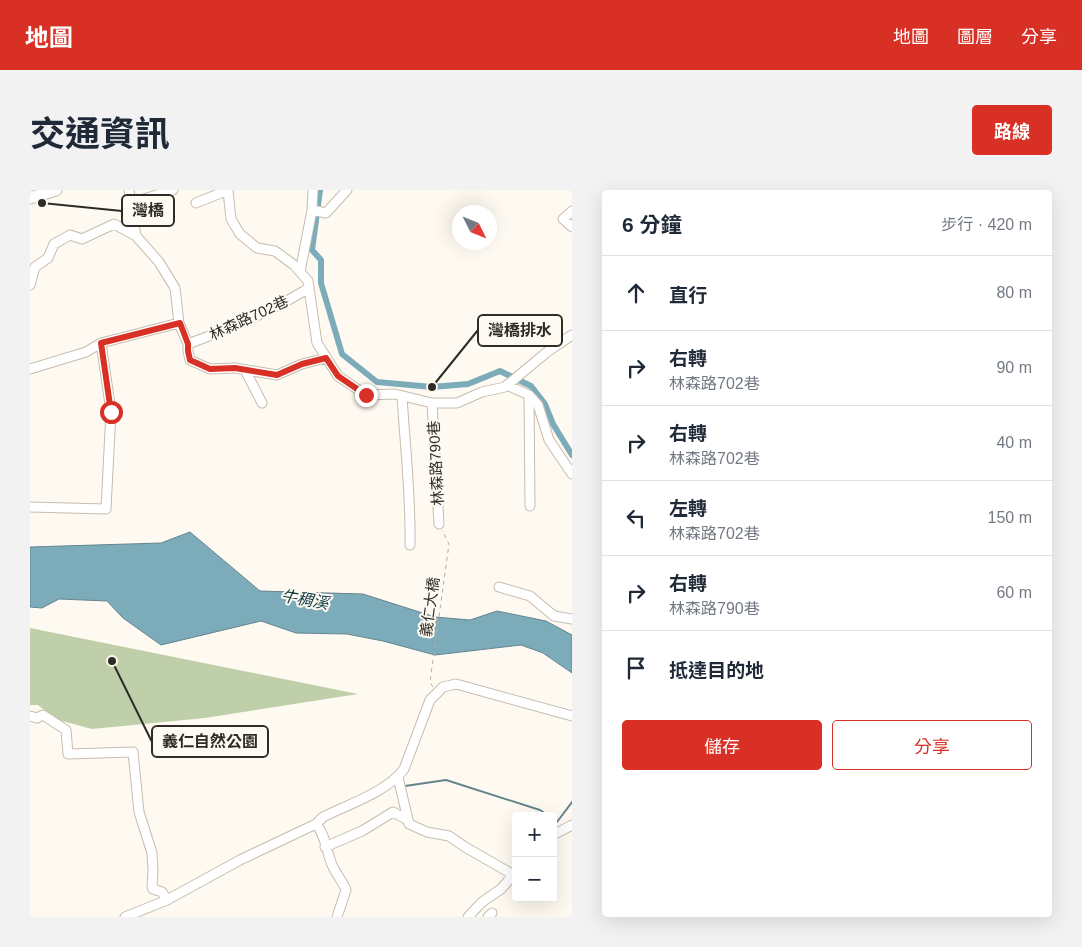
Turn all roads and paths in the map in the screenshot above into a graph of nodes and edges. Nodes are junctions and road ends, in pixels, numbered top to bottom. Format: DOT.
graph roads {
  1 [pos="56,190"];
  2 [pos="129,190"];
  3 [pos="173,190"];
  4 [pos="313,190"];
  5 [pos="347,190"];
  6 [pos="228,191"];
  7 [pos="30,198"];
  8 [pos="131,203"];
  9 [pos="196,203"];
  10 [pos="312,210"];
  11 [pos="572,211"];
  12 [pos="572,227"];
  13 [pos="136,236"];
  14 [pos="300,272"];
  15 [pos="30,284"];
  16 [pos="309,288"];
  17 [pos="180,323"];
  18 [pos="572,335"];
  19 [pos="101,343"];
  20 [pos="188,344"];
  21 [pos="326,358"];
  22 [pos="30,370"];
  23 [pos="245,370"];
  24 [pos="507,385"];
  25 [pos="529,395"];
  26 [pos="402,396"];
  27 [pos="262,403"];
  28 [pos="432,403"];
  29 [pos="572,474"];
  30 [pos="530,506"];
  31 [pos="30,508"];
  32 [pos="439,524"];
  33 [pos="410,545"];
  34 [pos="500,587"];
  35 [pos="572,619"];
  36 [pos="436,692"];
  37 [pos="30,716"];
  38 [pos="572,716"];
  39 [pos="398,777"];
  40 [pos="408,820"];
  41 [pos="316,824"];
  42 [pos="572,825"];
  43 [pos="557,833"];
  44 [pos="325,847"];
  45 [pos="512,872"];
  46 [pos="512,877"];
  47 [pos="167,900"];
  48 [pos="125,917"];
  49 [pos="337,917"];
  50 [pos="468,917"];
  1 -- 7 [label="main road"];
  2 -- 8 [label="street"];
  3 -- 8 [label="street"];
  4 -- 10 [label="street"];
  5 -- 10 [label="street"];
  6 -- 9 [label="street"];
  6 -- 14 [label="street, 林森路790巷"];
  8 -- 13 [label="street"];
  10 -- 14 [label="street"];
  11 -- 12 [label="street"];
  13 -- 15 [label="street"];
  13 -- 17 [label="street"];
  14 -- 16 [label="street, 林森路790巷"];
  16 -- 20 [label="street, 林森路702巷"];
  16 -- 21 [label="street, 林森路790巷"];
  17 -- 19 [label="street"];
  17 -- 20 [label="street"];
  18 -- 24 [label="street"];
  19 -- 22 [label="street"];
  19 -- 31 [label="street"];
  20 -- 23 [label="street"];
  21 -- 23 [label="street"];
  21 -- 26 [label="street, 林森路790巷"];
  23 -- 27 [label="street"];
  24 -- 25 [label="street"];
  24 -- 28 [label="street, 林森路790巷"];
  25 -- 29 [label="street"];
  25 -- 30 [label="street"];
  26 -- 28 [label="street, 林森路790巷"];
  26 -- 33 [label="street"];
  28 -- 32 [label="street, 林森路790巷"];
  32 -- 36 [label="path, 義仁大橋"];
  34 -- 35 [label="street"];
  36 -- 38 [label="street"];
  36 -- 39 [label="street"];
  37 -- 47 [label="street"];
  39 -- 40 [label="street"];
  39 -- 41 [label="street"];
  40 -- 44 [label="street"];
  40 -- 45 [label="street"];
  41 -- 44 [label="street"];
  41 -- 47 [label="street"];
  42 -- 43 [label="street"];
  44 -- 49 [label="street"];
  46 -- 50 [label="street"];
  47 -- 48 [label="street"];
}
